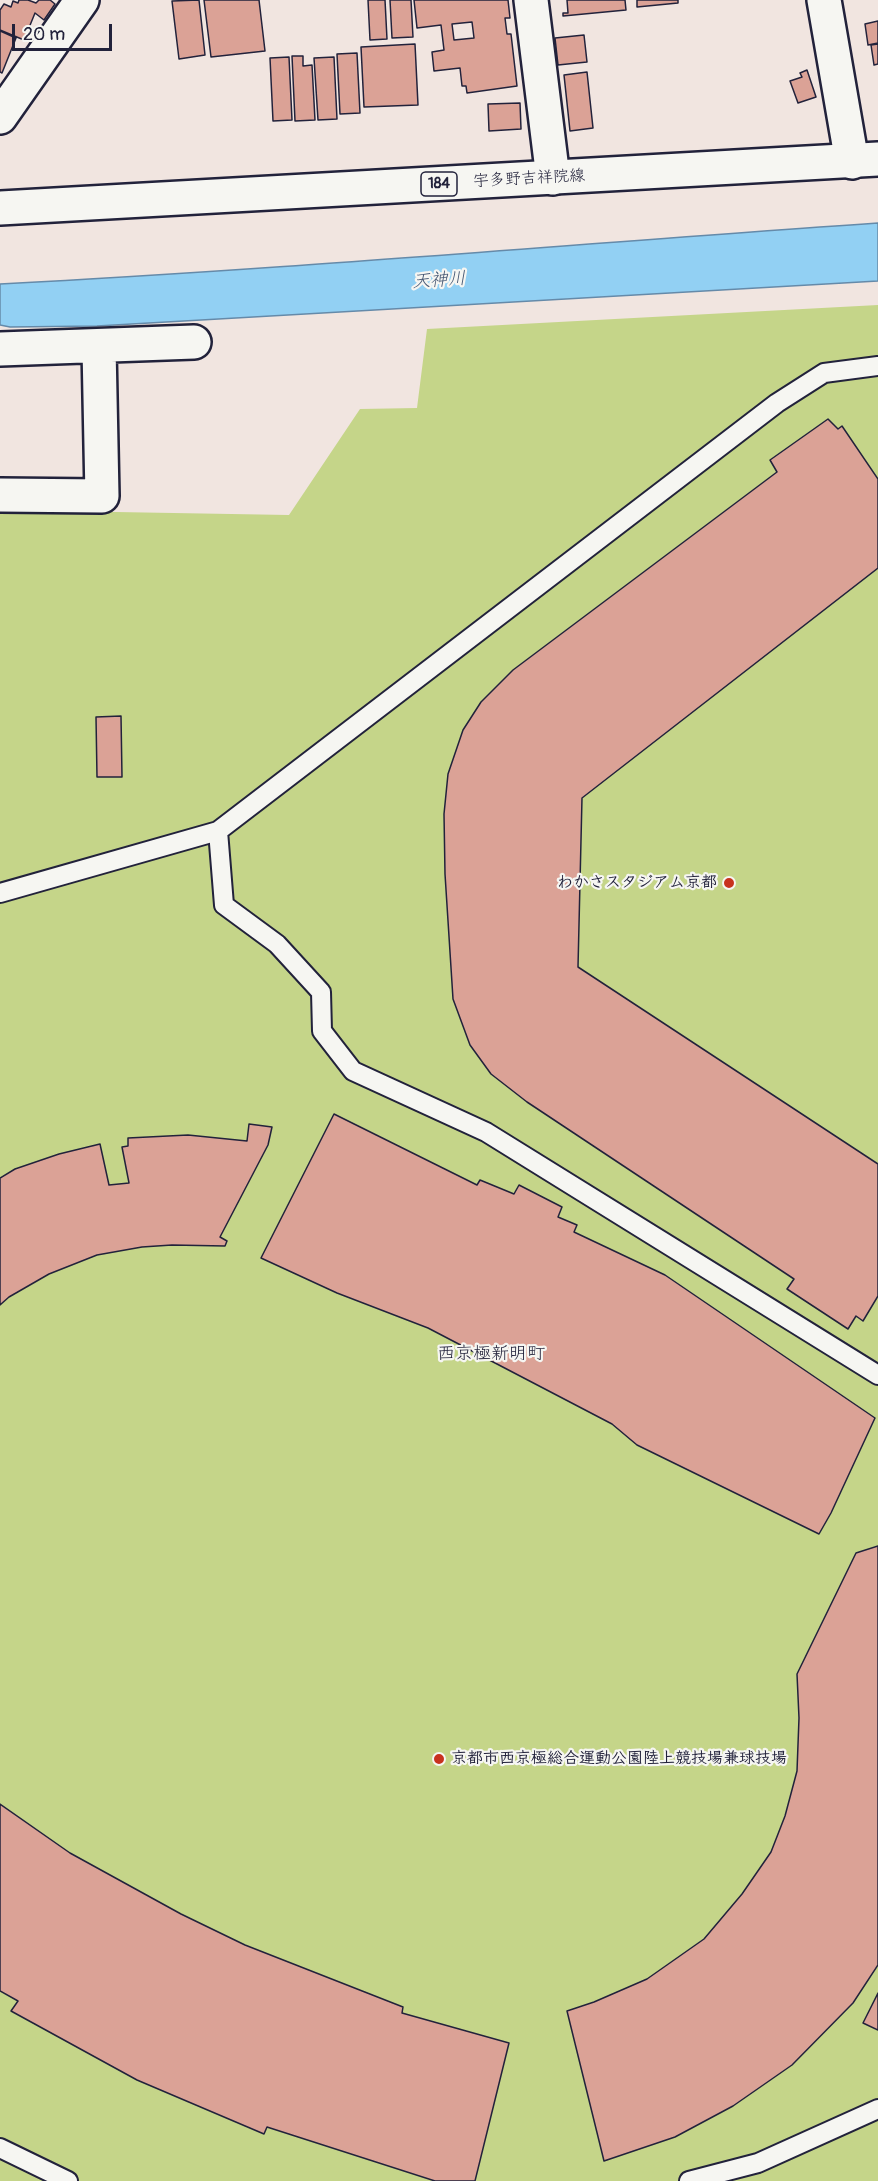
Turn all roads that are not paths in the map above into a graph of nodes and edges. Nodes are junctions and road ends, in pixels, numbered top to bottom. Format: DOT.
graph roads {
  1 [pos="82,0"];
  2 [pos="531,0"];
  3 [pos="824,0"];
  4 [pos="0,117"];
  5 [pos="865,160"];
  6 [pos="553,178"];
  7 [pos="0,208"];
  8 [pos="194,342"];
  9 [pos="99,347"];
  10 [pos="0,349"];
  11 [pos="878,366"];
  12 [pos="0,495"];
  13 [pos="218,831"];
  14 [pos="0,893"];
  15 [pos="878,1375"];
  16 [pos="878,2109"];
  17 [pos="0,2148"];
  18 [pos="68,2181"];
  19 [pos="689,2181"];
  1 -- 4 [label="main road"];
  2 -- 6 [label="main road"];
  3 -- 5 [label="main road"];
  5 -- 6 [label="main road, 宇多野吉祥院線 / 184"];
  6 -- 7 [label="main road, 宇多野吉祥院線 / 184"];
  8 -- 9 [label="main road"];
  9 -- 10 [label="main road"];
  9 -- 12 [label="main road"];
  11 -- 13 [label="lane"];
  13 -- 14 [label="lane"];
  13 -- 15 [label="lane"];
  16 -- 19 [label="lane"];
  17 -- 18 [label="lane"];
}
